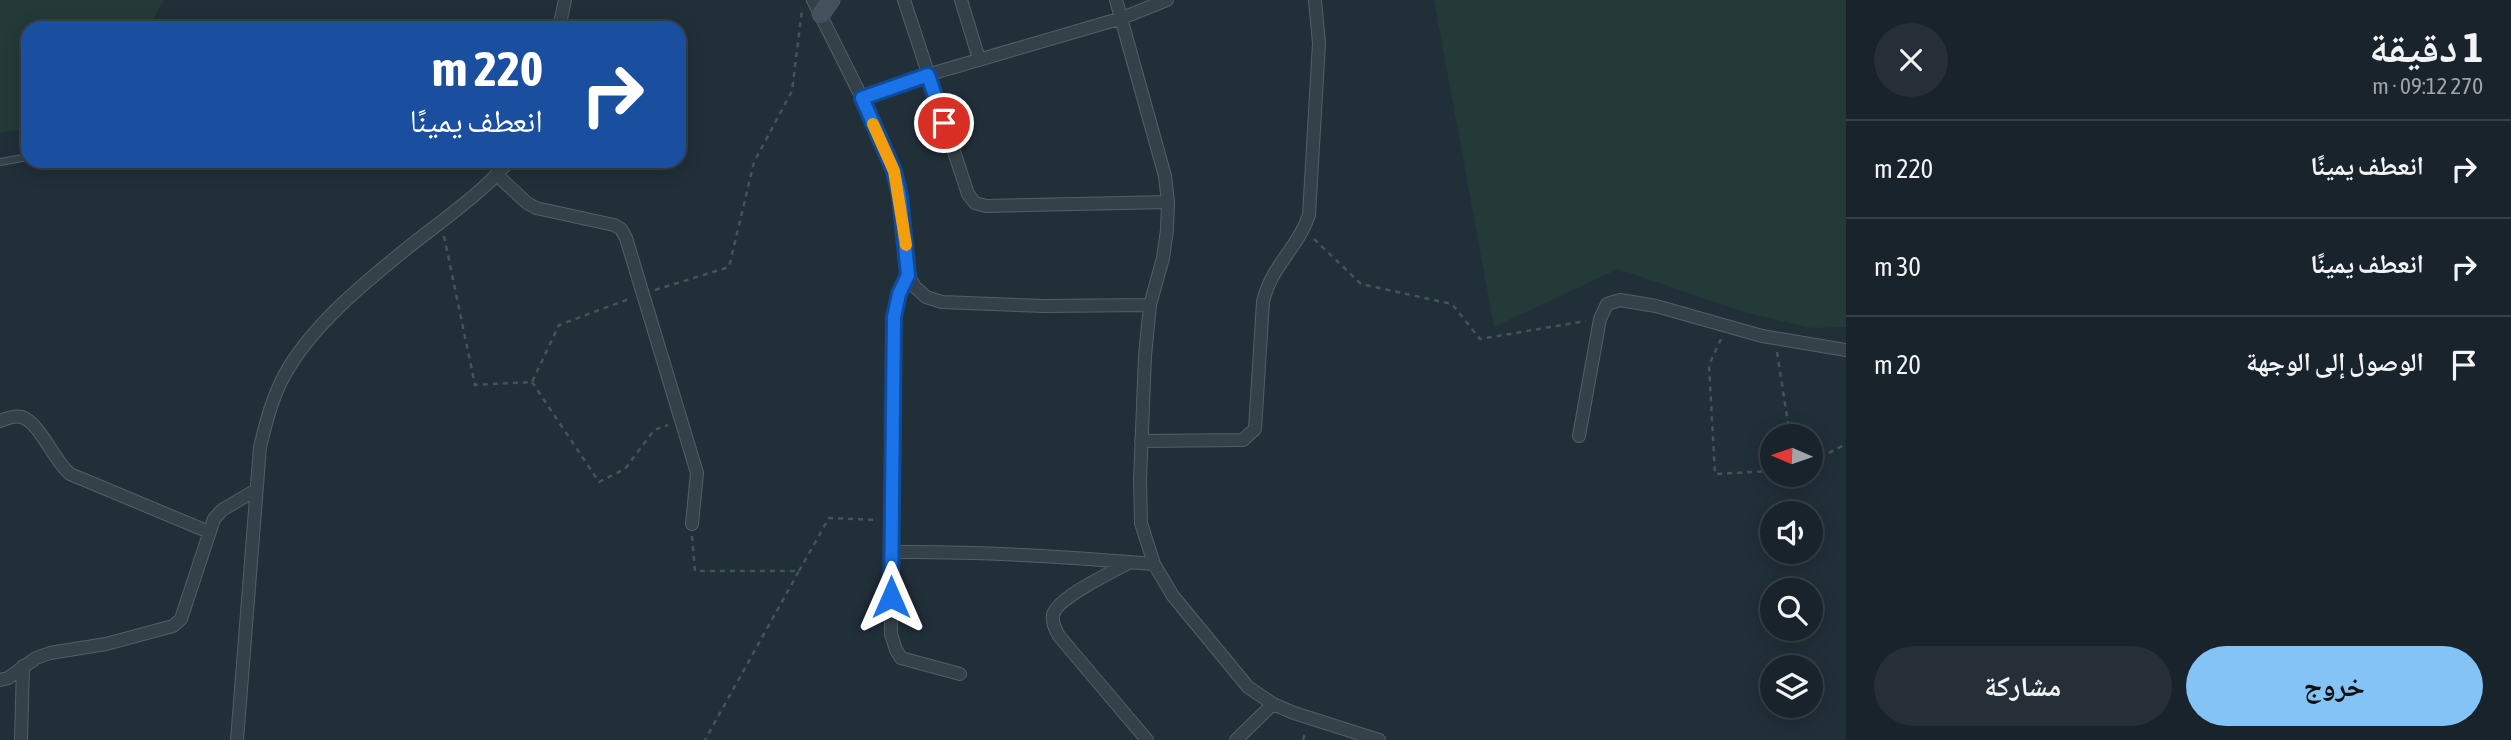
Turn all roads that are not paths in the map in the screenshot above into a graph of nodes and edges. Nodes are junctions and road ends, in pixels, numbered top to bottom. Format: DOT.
graph roads {
  1 [pos="565,0"];
  2 [pos="904,0"];
  3 [pos="961,0"];
  4 [pos="1116,0"];
  5 [pos="1167,0"];
  6 [pos="1315,0"];
  7 [pos="822,5"];
  8 [pos="1122,18"];
  9 [pos="560,21"];
  10 [pos="979,59"];
  11 [pos="928,75"];
  12 [pos="862,98"];
  13 [pos="21,158"];
  14 [pos="0,162"];
  15 [pos="503,168"];
  16 [pos="497,175"];
  17 [pos="1168,202"];
  18 [pos="908,275"];
  19 [pos="1150,305"];
  20 [pos="1846,351"];
  21 [pos="0,421"];
  22 [pos="1579,436"];
  23 [pos="1141,441"];
  24 [pos="256,490"];
  25 [pos="692,524"];
  26 [pos="209,532"];
  27 [pos="891,552"];
  28 [pos="1131,562"];
  29 [pos="1154,564"];
  30 [pos="23,666"];
  31 [pos="960,674"];
  32 [pos="0,680"];
  33 [pos="1273,704"];
  34 [pos="21,740"];
  35 [pos="237,740"];
  36 [pos="1147,740"];
  37 [pos="1236,740"];
  38 [pos="1379,740"];
  1 -- 9 [label="street"];
  2 -- 11 [label="street"];
  3 -- 10 [label="street"];
  4 -- 8 [label="street"];
  5 -- 8 [label="street"];
  6 -- 23 [label="street"];
  7 -- 12 [label="street"];
  8 -- 10 [label="street"];
  8 -- 17 [label="street"];
  10 -- 11 [label="street"];
  11 -- 12 [label="street"];
  11 -- 17 [label="street"];
  12 -- 18 [label="street"];
  13 -- 14 [label="lane"];
  15 -- 16 [label="street"];
  16 -- 24 [label="street"];
  16 -- 25 [label="street"];
  17 -- 19 [label="street"];
  18 -- 19 [label="street"];
  18 -- 27 [label="street"];
  19 -- 23 [label="street"];
  20 -- 22 [label="street"];
  21 -- 26 [label="street"];
  23 -- 29 [label="street"];
  24 -- 26 [label="street"];
  24 -- 35 [label="street"];
  26 -- 30 [label="street"];
  27 -- 28 [label="street"];
  27 -- 31 [label="street"];
  28 -- 29 [label="street"];
  28 -- 36 [label="street"];
  29 -- 33 [label="street"];
  30 -- 32 [label="street"];
  30 -- 34 [label="street"];
  33 -- 37 [label="street"];
  33 -- 38 [label="street"];
}
